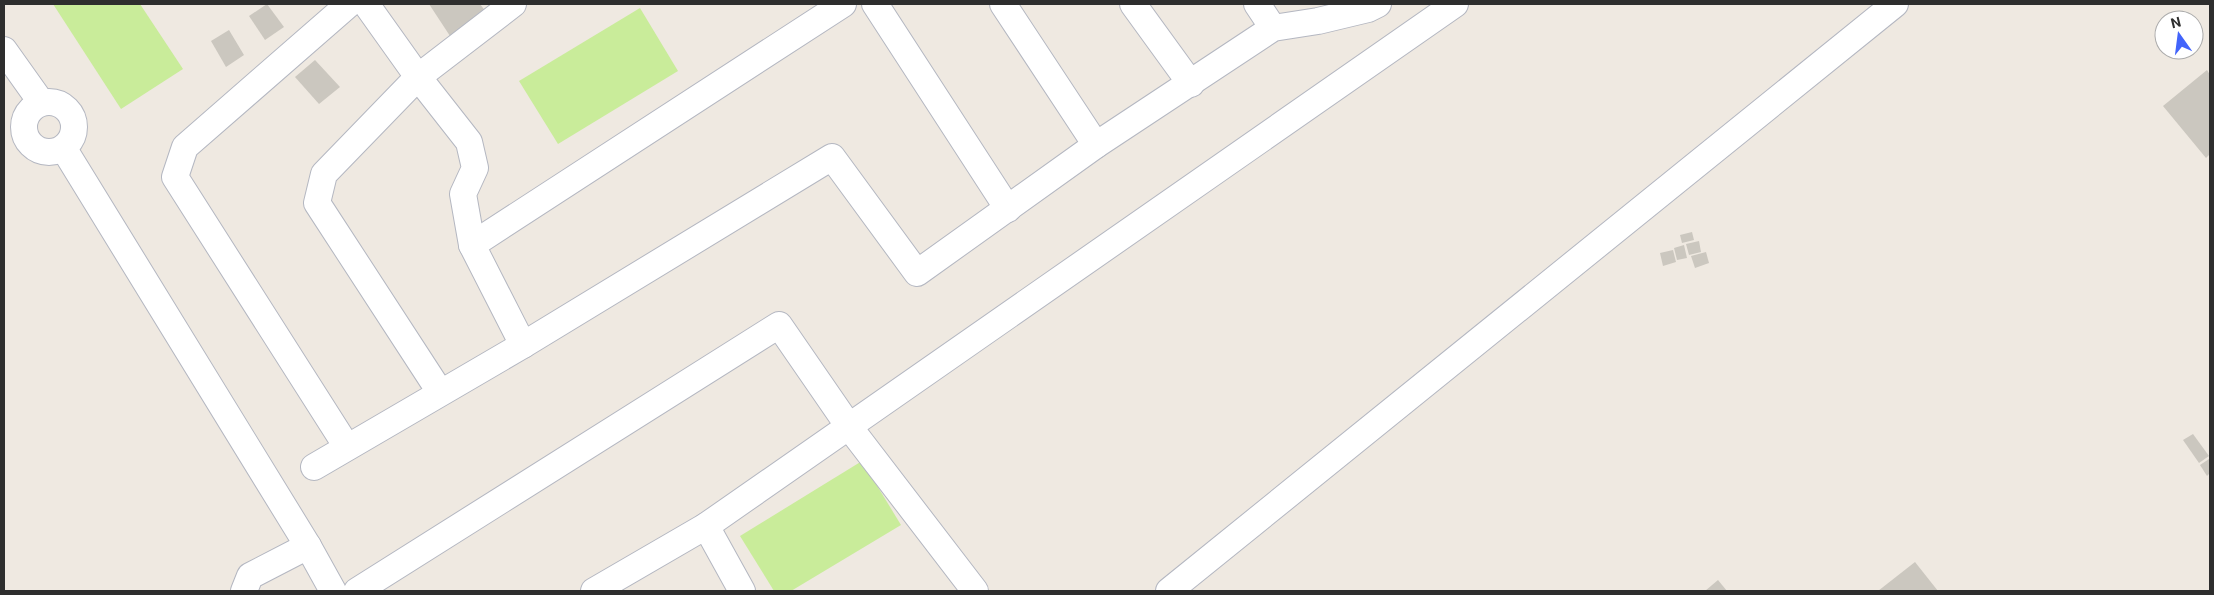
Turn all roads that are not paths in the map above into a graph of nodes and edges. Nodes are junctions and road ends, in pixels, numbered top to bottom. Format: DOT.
graph roads {
  1 [pos="349,4"];
  2 [pos="366,4"];
  3 [pos="512,4"];
  4 [pos="843,4"];
  5 [pos="875,4"];
  6 [pos="1003,4"];
  7 [pos="1133,4"];
  8 [pos="1257,4"];
  9 [pos="1378,4"];
  10 [pos="1455,4"];
  11 [pos="1895,4"];
  12 [pos="1273,28"];
  13 [pos="4,50"];
  14 [pos="418,77"];
  15 [pos="1191,84"];
  16 [pos="41,102"];
  17 [pos="13,135"];
  18 [pos="1096,145"];
  19 [pos="64,149"];
  20 [pos="1008,209"];
  21 [pos="472,245"];
  22 [pos="523,345"];
  23 [pos="440,392"];
  24 [pos="850,428"];
  25 [pos="347,447"];
  26 [pos="314,467"];
  27 [pos="706,526"];
  28 [pos="308,546"];
  29 [pos="963,587"];
  30 [pos="244,591"];
  31 [pos="333,591"];
  32 [pos="357,591"];
  33 [pos="594,591"];
  34 [pos="742,591"];
  35 [pos="1168,591"];
  1 -- 25 [label="street"];
  2 -- 14 [label="street"];
  3 -- 14 [label="street"];
  4 -- 21 [label="street"];
  5 -- 20 [label="street"];
  6 -- 18 [label="street"];
  7 -- 15 [label="street"];
  8 -- 12 [label="street"];
  9 -- 12 [label="street"];
  10 -- 24 [label="street"];
  11 -- 35 [label="street"];
  12 -- 15 [label="street"];
  13 -- 16 [label="street"];
  14 -- 21 [label="street"];
  14 -- 23 [label="street"];
  15 -- 18 [label="street"];
  16 -- 17 [label="street"];
  16 -- 19 [label="street"];
  17 -- 19 [label="street"];
  18 -- 20 [label="street"];
  19 -- 28 [label="street"];
  20 -- 22 [label="street"];
  21 -- 22 [label="street"];
  22 -- 23 [label="street"];
  23 -- 25 [label="street"];
  24 -- 27 [label="street"];
  24 -- 29 [label="street"];
  24 -- 32 [label="street"];
  25 -- 26 [label="street"];
  27 -- 33 [label="street"];
  27 -- 34 [label="street"];
  28 -- 30 [label="street"];
  28 -- 31 [label="street"];
}
